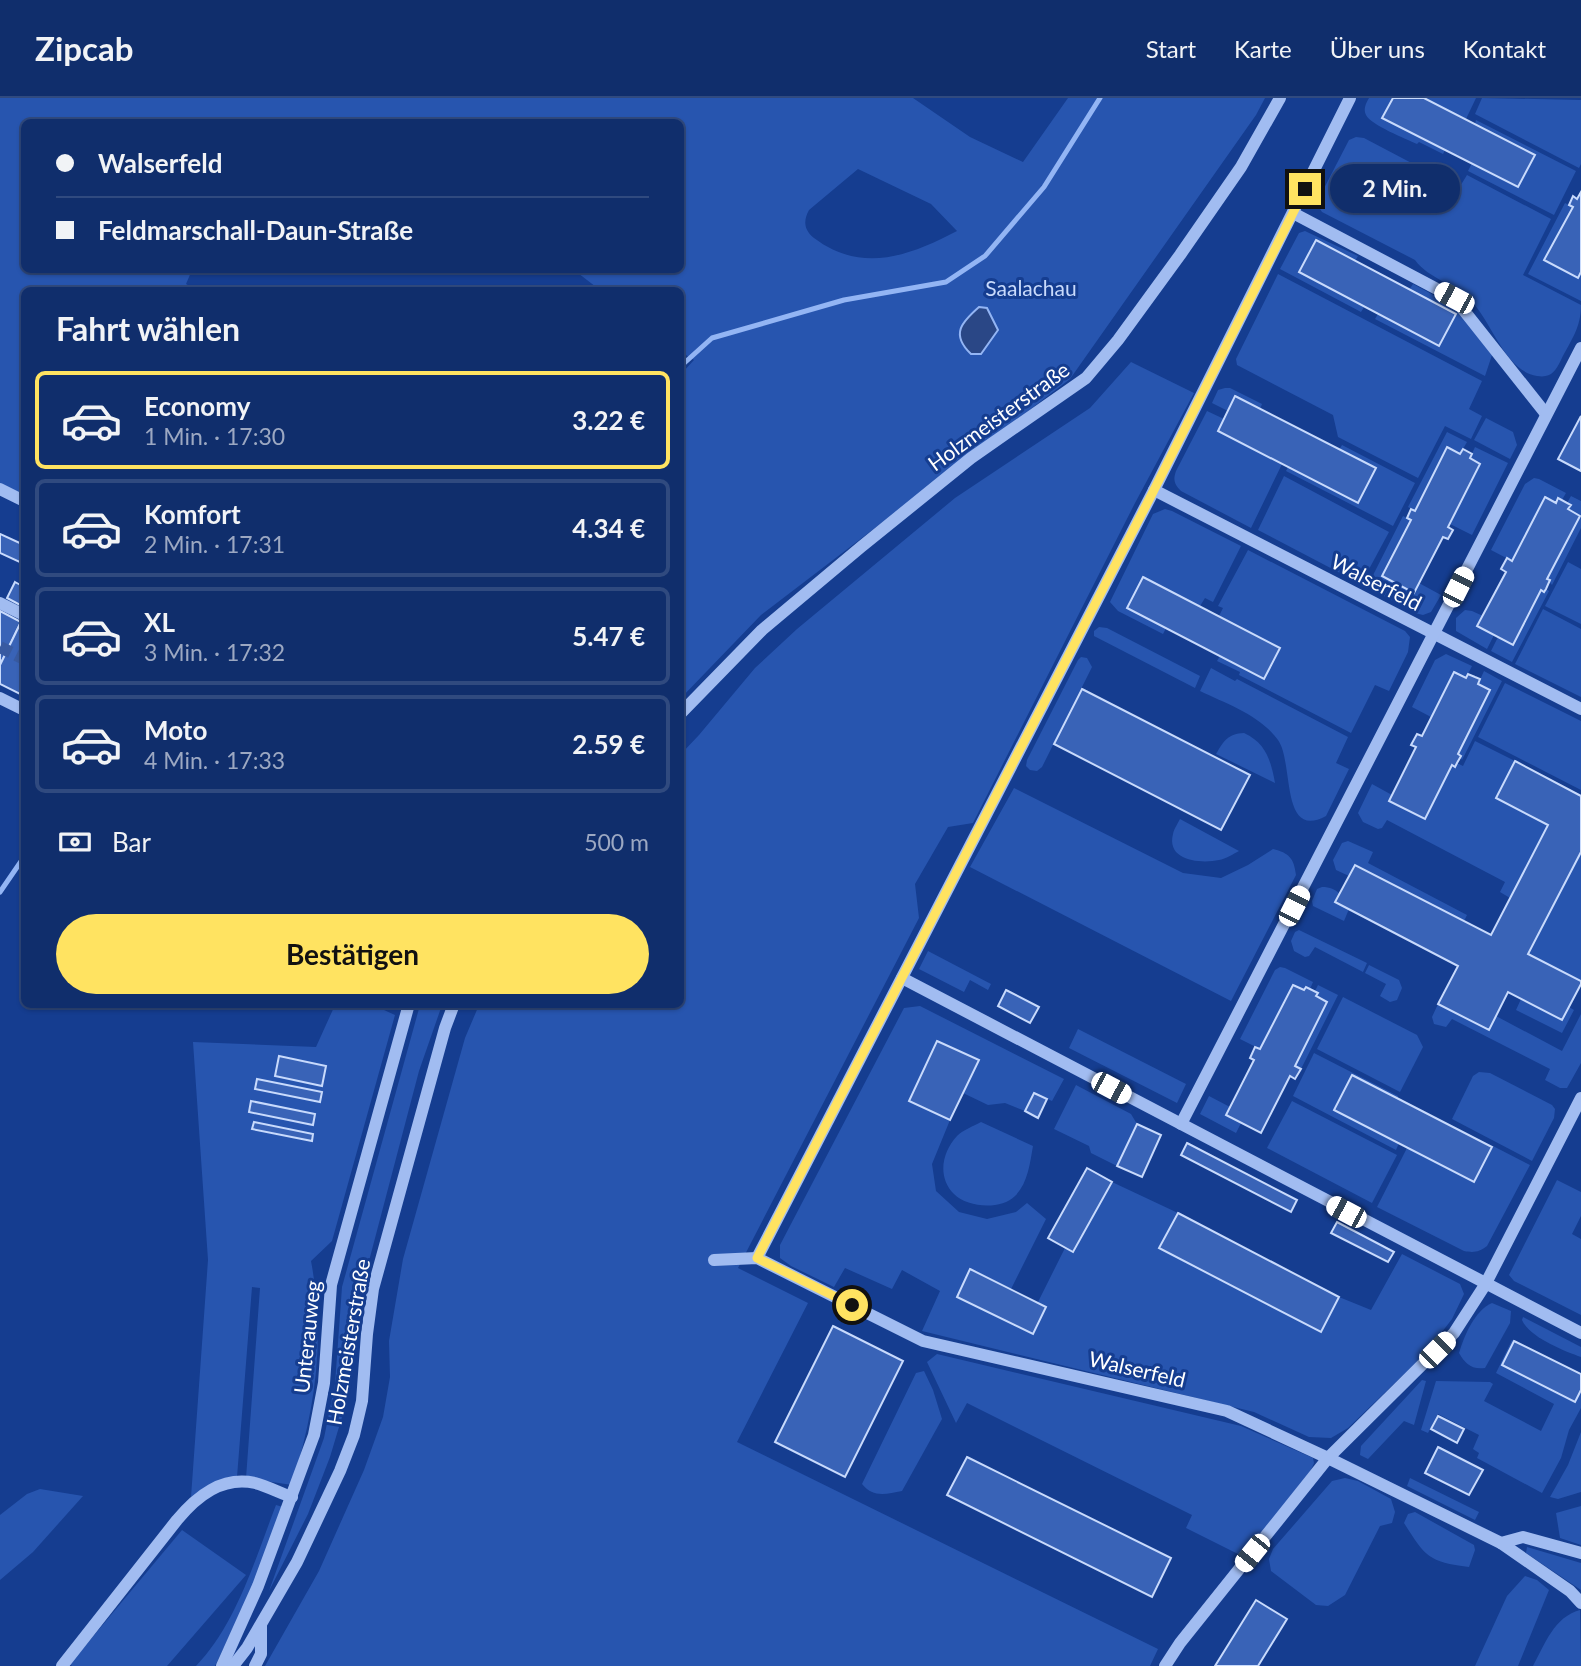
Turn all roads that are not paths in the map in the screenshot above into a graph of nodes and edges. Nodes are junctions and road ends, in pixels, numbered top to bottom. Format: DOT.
graph roads {
  1 [pos="1280,98"];
  2 [pos="1350,98"];
  3 [pos="1293,213"];
  4 [pos="1581,348"];
  5 [pos="1546,414"];
  6 [pos="0,489"];
  7 [pos="1154,490"];
  8 [pos="21,499"];
  9 [pos="0,603"];
  10 [pos="21,614"];
  11 [pos="1433,634"];
  12 [pos="0,698"];
  13 [pos="21,708"];
  14 [pos="1581,709"];
  15 [pos="684,710"];
  16 [pos="902,978"];
  17 [pos="408,1008"];
  18 [pos="452,1008"];
  19 [pos="1581,1098"];
  20 [pos="1181,1125"];
  21 [pos="757,1258"];
  22 [pos="715,1260"];
  23 [pos="1485,1285"];
  24 [pos="1581,1334"];
  25 [pos="1328,1458"];
  26 [pos="292,1497"];
  27 [pos="1501,1543"];
  28 [pos="1581,1553"];
  29 [pos="1581,1603"];
  30 [pos="261,1625"];
  31 [pos="62,1666"];
  32 [pos="222,1666"];
  33 [pos="233,1666"];
  34 [pos="255,1666"];
  35 [pos="1165,1666"];
  1 -- 15 [label="street, Holzmeisterstraße"];
  2 -- 3 [label="street"];
  3 -- 5 [label="street"];
  3 -- 7 [label="street"];
  4 -- 5 [label="street"];
  5 -- 11 [label="street"];
  6 -- 8 [label="street"];
  7 -- 11 [label="street, Walserfeld"];
  7 -- 16 [label="street"];
  9 -- 10 [label="street"];
  11 -- 14 [label="street, Walserfeld"];
  11 -- 20 [label="street"];
  12 -- 13 [label="street"];
  16 -- 20 [label="street"];
  16 -- 21 [label="street"];
  17 -- 26 [label="street, Unterauweg"];
  18 -- 30 [label="street, Holzmeisterstraße"];
  19 -- 23 [label="street"];
  20 -- 23 [label="street"];
  21 -- 22 [label="street, Walserfeld"];
  21 -- 25 [label="street, Walserfeld"];
  23 -- 24 [label="street"];
  23 -- 25 [label="street"];
  25 -- 27 [label="street, Walserfeld"];
  25 -- 35 [label="street"];
  26 -- 31 [label="street"];
  26 -- 32 [label="street, Unterauweg"];
  27 -- 28 [label="street"];
  27 -- 29 [label="street, Walserfeld"];
  30 -- 33 [label="street, Holzmeisterstraße"];
  30 -- 34 [label="street"];
}
